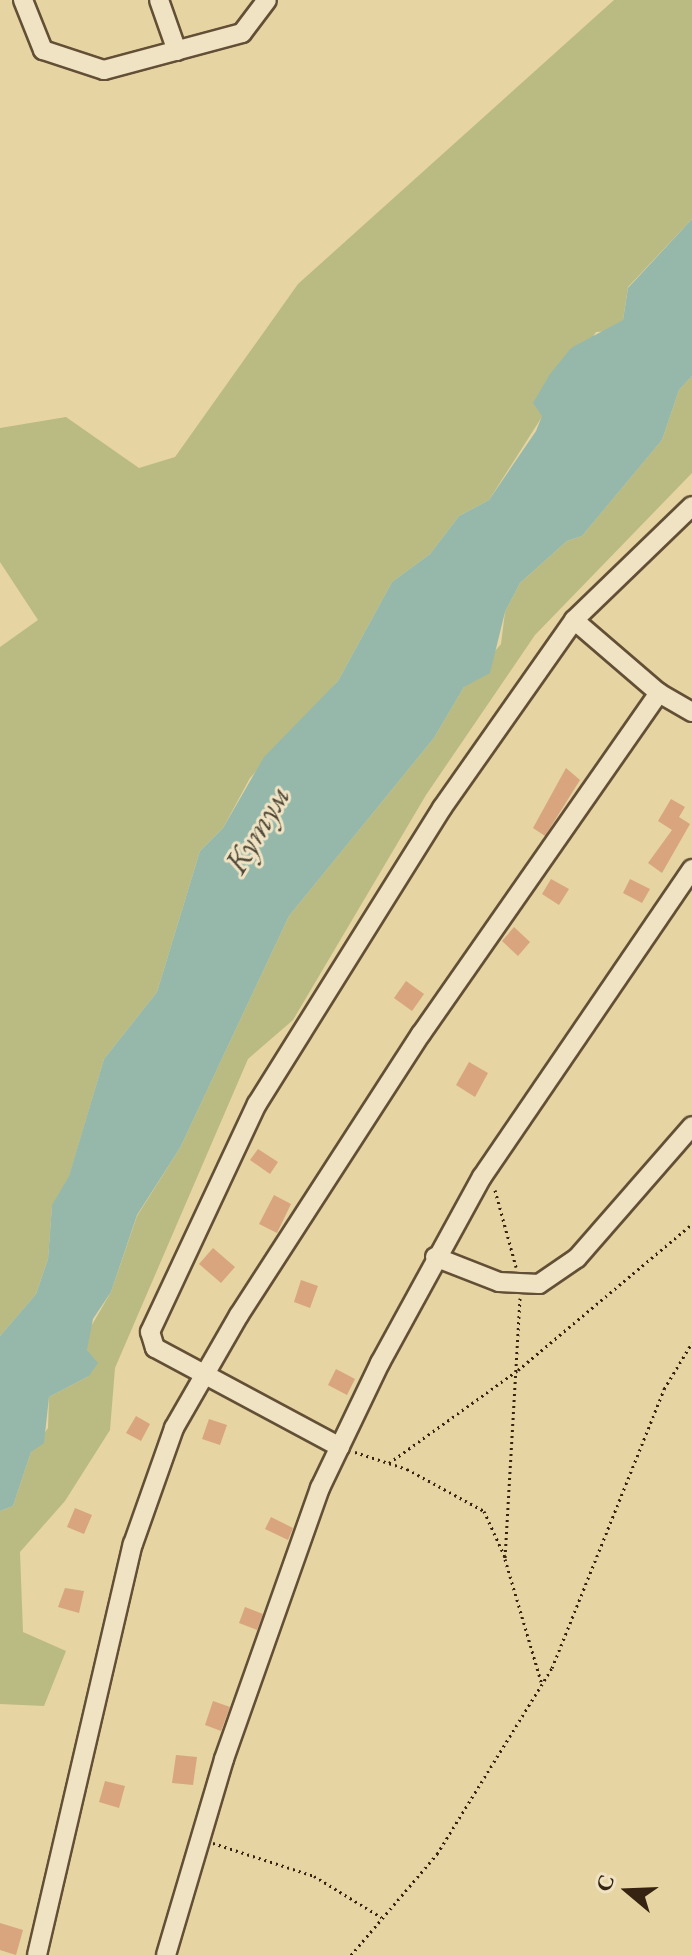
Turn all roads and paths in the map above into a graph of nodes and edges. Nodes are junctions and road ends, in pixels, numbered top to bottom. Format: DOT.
graph roads {
  1 [pos="23,0"];
  2 [pos="159,0"];
  3 [pos="267,0"];
  4 [pos="177,51"];
  5 [pos="692,506"];
  6 [pos="574,620"];
  7 [pos="659,693"];
  8 [pos="692,712"];
  9 [pos="692,869"];
  10 [pos="692,1126"];
  11 [pos="482,1177"];
  12 [pos="692,1224"];
  13 [pos="435,1257"];
  14 [pos="521,1287"];
  15 [pos="692,1343"];
  16 [pos="518,1370"];
  17 [pos="207,1375"];
  18 [pos="340,1447"];
  19 [pos="389,1463"];
  20 [pos="505,1559"];
  21 [pos="511,1572"];
  22 [pos="542,1685"];
  23 [pos="198,1838"];
  24 [pos="381,1917"];
  25 [pos="37,1955"];
  26 [pos="166,1955"];
  27 [pos="351,1955"];
  1 -- 4 [label="street"];
  2 -- 4 [label="street"];
  3 -- 4 [label="street"];
  5 -- 6 [label="street"];
  6 -- 7 [label="street"];
  6 -- 17 [label="street"];
  7 -- 8 [label="street"];
  7 -- 17 [label="street"];
  9 -- 11 [label="street"];
  10 -- 14 [label="street"];
  11 -- 13 [label="street"];
  11 -- 14 [label="path"];
  12 -- 16 [label="path"];
  13 -- 14 [label="street"];
  13 -- 18 [label="street"];
  14 -- 16 [label="path"];
  15 -- 22 [label="path"];
  16 -- 19 [label="path"];
  16 -- 20 [label="path"];
  17 -- 18 [label="street"];
  17 -- 25 [label="street"];
  18 -- 19 [label="path"];
  18 -- 23 [label="street"];
  19 -- 20 [label="path"];
  20 -- 21 [label="path"];
  20 -- 22 [label="path"];
  22 -- 24 [label="path"];
  23 -- 24 [label="path"];
  23 -- 26 [label="street"];
  24 -- 27 [label="path"];
}
